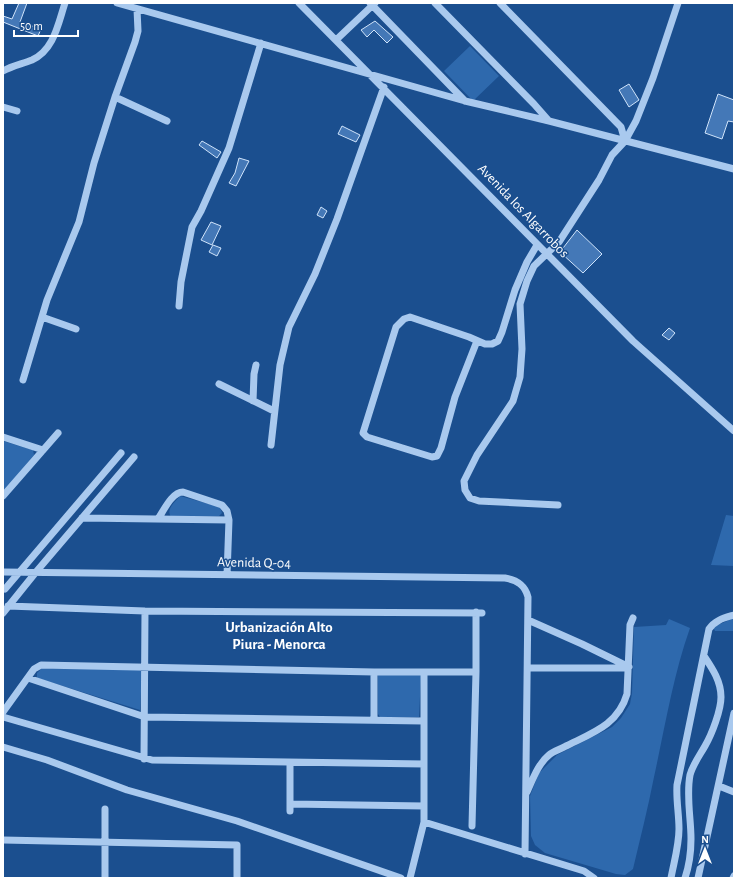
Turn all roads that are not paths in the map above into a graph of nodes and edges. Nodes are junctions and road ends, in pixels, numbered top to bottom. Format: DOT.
graph roads {
  1 [pos="65,3"];
  2 [pos="117,3"];
  3 [pos="299,3"];
  4 [pos="435,3"];
  5 [pos="500,3"];
  6 [pos="678,3"];
  7 [pos="372,4"];
  8 [pos="137,9"];
  9 [pos="336,40"];
  10 [pos="261,44"];
  11 [pos="3,71"];
  12 [pos="369,74"];
  13 [pos="384,87"];
  14 [pos="115,98"];
  15 [pos="465,101"];
  16 [pos="3,107"];
  17 [pos="17,111"];
  18 [pos="167,121"];
  19 [pos="549,121"];
  20 [pos="625,141"];
  21 [pos="734,169"];
  22 [pos="537,245"];
  23 [pos="546,254"];
  24 [pos="179,306"];
  25 [pos="42,317"];
  26 [pos="76,328"];
  27 [pos="477,341"];
  28 [pos="256,366"];
  29 [pos="23,380"];
  30 [pos="219,384"];
  31 [pos="253,401"];
  32 [pos="274,411"];
  33 [pos="734,431"];
  34 [pos="58,433"];
  35 [pos="3,437"];
  36 [pos="271,445"];
  37 [pos="43,450"];
  38 [pos="121,453"];
  39 [pos="134,457"];
  40 [pos="3,496"];
  41 [pos="558,505"];
  42 [pos="82,518"];
  43 [pos="158,519"];
  44 [pos="229,520"];
  45 [pos="3,572"];
  46 [pos="19,572"];
  47 [pos="36,572"];
  48 [pos="228,575"];
  49 [pos="5,589"];
  50 [pos="8,606"];
  51 [pos="146,611"];
  52 [pos="3,613"];
  53 [pos="734,614"];
  54 [pos="633,618"];
  55 [pos="528,620"];
  56 [pos="704,656"];
  57 [pos="145,667"];
  58 [pos="528,668"];
  59 [pos="629,668"];
  60 [pos="374,672"];
  61 [pos="424,672"];
  62 [pos="476,672"];
  63 [pos="28,678"];
  64 [pos="3,712"];
  65 [pos="734,713"];
  66 [pos="3,717"];
  67 [pos="145,717"];
  68 [pos="374,720"];
  69 [pos="423,721"];
  70 [pos="3,747"];
  71 [pos="144,759"];
  72 [pos="290,763"];
  73 [pos="424,764"];
  74 [pos="719,786"];
  75 [pos="734,792"];
  76 [pos="526,796"];
  77 [pos="424,806"];
  78 [pos="105,809"];
  79 [pos="424,822"];
  80 [pos="472,826"];
  81 [pos="3,840"];
  82 [pos="105,842"];
  83 [pos="525,854"];
  84 [pos="104,878"];
  85 [pos="237,878"];
  86 [pos="401,878"];
  87 [pos="410,878"];
  88 [pos="594,878"];
  89 [pos="671,878"];
  90 [pos="685,878"];
  91 [pos="698,878"];
  1 -- 11 [label="street"];
  2 -- 8 [label="street"];
  3 -- 9 [label="street, Avenida los Algarrobos"];
  4 -- 19 [label="street"];
  5 -- 20 [label="street"];
  6 -- 20 [label="street"];
  7 -- 9 [label="street"];
  7 -- 15 [label="street"];
  8 -- 10 [label="street"];
  8 -- 14 [label="street"];
  9 -- 12 [label="street, Avenida los Algarrobos"];
  10 -- 12 [label="street"];
  10 -- 24 [label="street"];
  12 -- 13 [label="street, Avenida los Algarrobos"];
  12 -- 15 [label="street"];
  13 -- 22 [label="street, Avenida los Algarrobos"];
  13 -- 32 [label="street"];
  14 -- 18 [label="street"];
  14 -- 25 [label="street"];
  15 -- 19 [label="street"];
  16 -- 17 [label="street"];
  19 -- 20 [label="street"];
  20 -- 21 [label="street"];
  20 -- 23 [label="street"];
  22 -- 23 [label="street, Avenida los Algarrobos"];
  22 -- 27 [label="street"];
  23 -- 33 [label="street, Avenida los Algarrobos"];
  23 -- 41 [label="street"];
  25 -- 26 [label="street"];
  25 -- 29 [label="street"];
  27 -- 27 [label="street"];
  28 -- 31 [label="street"];
  30 -- 31 [label="street"];
  31 -- 32 [label="street"];
  32 -- 36 [label="street"];
  34 -- 37 [label="street"];
  35 -- 37 [label="street"];
  37 -- 40 [label="street"];
  38 -- 46 [label="street"];
  39 -- 42 [label="street"];
  42 -- 43 [label="street"];
  42 -- 47 [label="street"];
  43 -- 44 [label="street"];
  43 -- 44 [label="street"];
  44 -- 48 [label="street"];
  45 -- 46 [label="street, Avenida Q-04"];
  46 -- 47 [label="street, Avenida Q-04"];
  46 -- 49 [label="street"];
  47 -- 48 [label="street, Avenida Q-04"];
  47 -- 50 [label="street"];
  48 -- 55 [label="street, Avenida Q-04"];
  50 -- 51 [label="street"];
  50 -- 52 [label="street"];
  51 -- 57 [label="street"];
  51 -- 62 [label="street"];
  53 -- 56 [label="street"];
  54 -- 59 [label="street"];
  55 -- 58 [label="street"];
  55 -- 59 [label="street"];
  56 -- 89 [label="street"];
  56 -- 90 [label="street"];
  57 -- 60 [label="street"];
  57 -- 63 [label="street"];
  57 -- 67 [label="street"];
  58 -- 59 [label="street"];
  58 -- 76 [label="street"];
  59 -- 76 [label="street"];
  60 -- 61 [label="street"];
  60 -- 68 [label="street"];
  61 -- 62 [label="street"];
  61 -- 69 [label="street"];
  62 -- 80 [label="street"];
  63 -- 64 [label="street"];
  63 -- 67 [label="street"];
  65 -- 74 [label="street"];
  66 -- 71 [label="street"];
  67 -- 68 [label="street"];
  67 -- 71 [label="street"];
  68 -- 69 [label="street"];
  69 -- 73 [label="street"];
  70 -- 86 [label="street"];
  71 -- 72 [label="street"];
  72 -- 73 [label="street"];
  72 -- 77 [label="street"];
  73 -- 77 [label="street"];
  74 -- 75 [label="street"];
  74 -- 91 [label="street"];
  76 -- 83 [label="street"];
  77 -- 79 [label="street"];
  78 -- 82 [label="street"];
  79 -- 83 [label="street"];
  79 -- 87 [label="street"];
  81 -- 82 [label="street"];
  82 -- 84 [label="street"];
  82 -- 85 [label="street"];
  83 -- 88 [label="street"];
}
